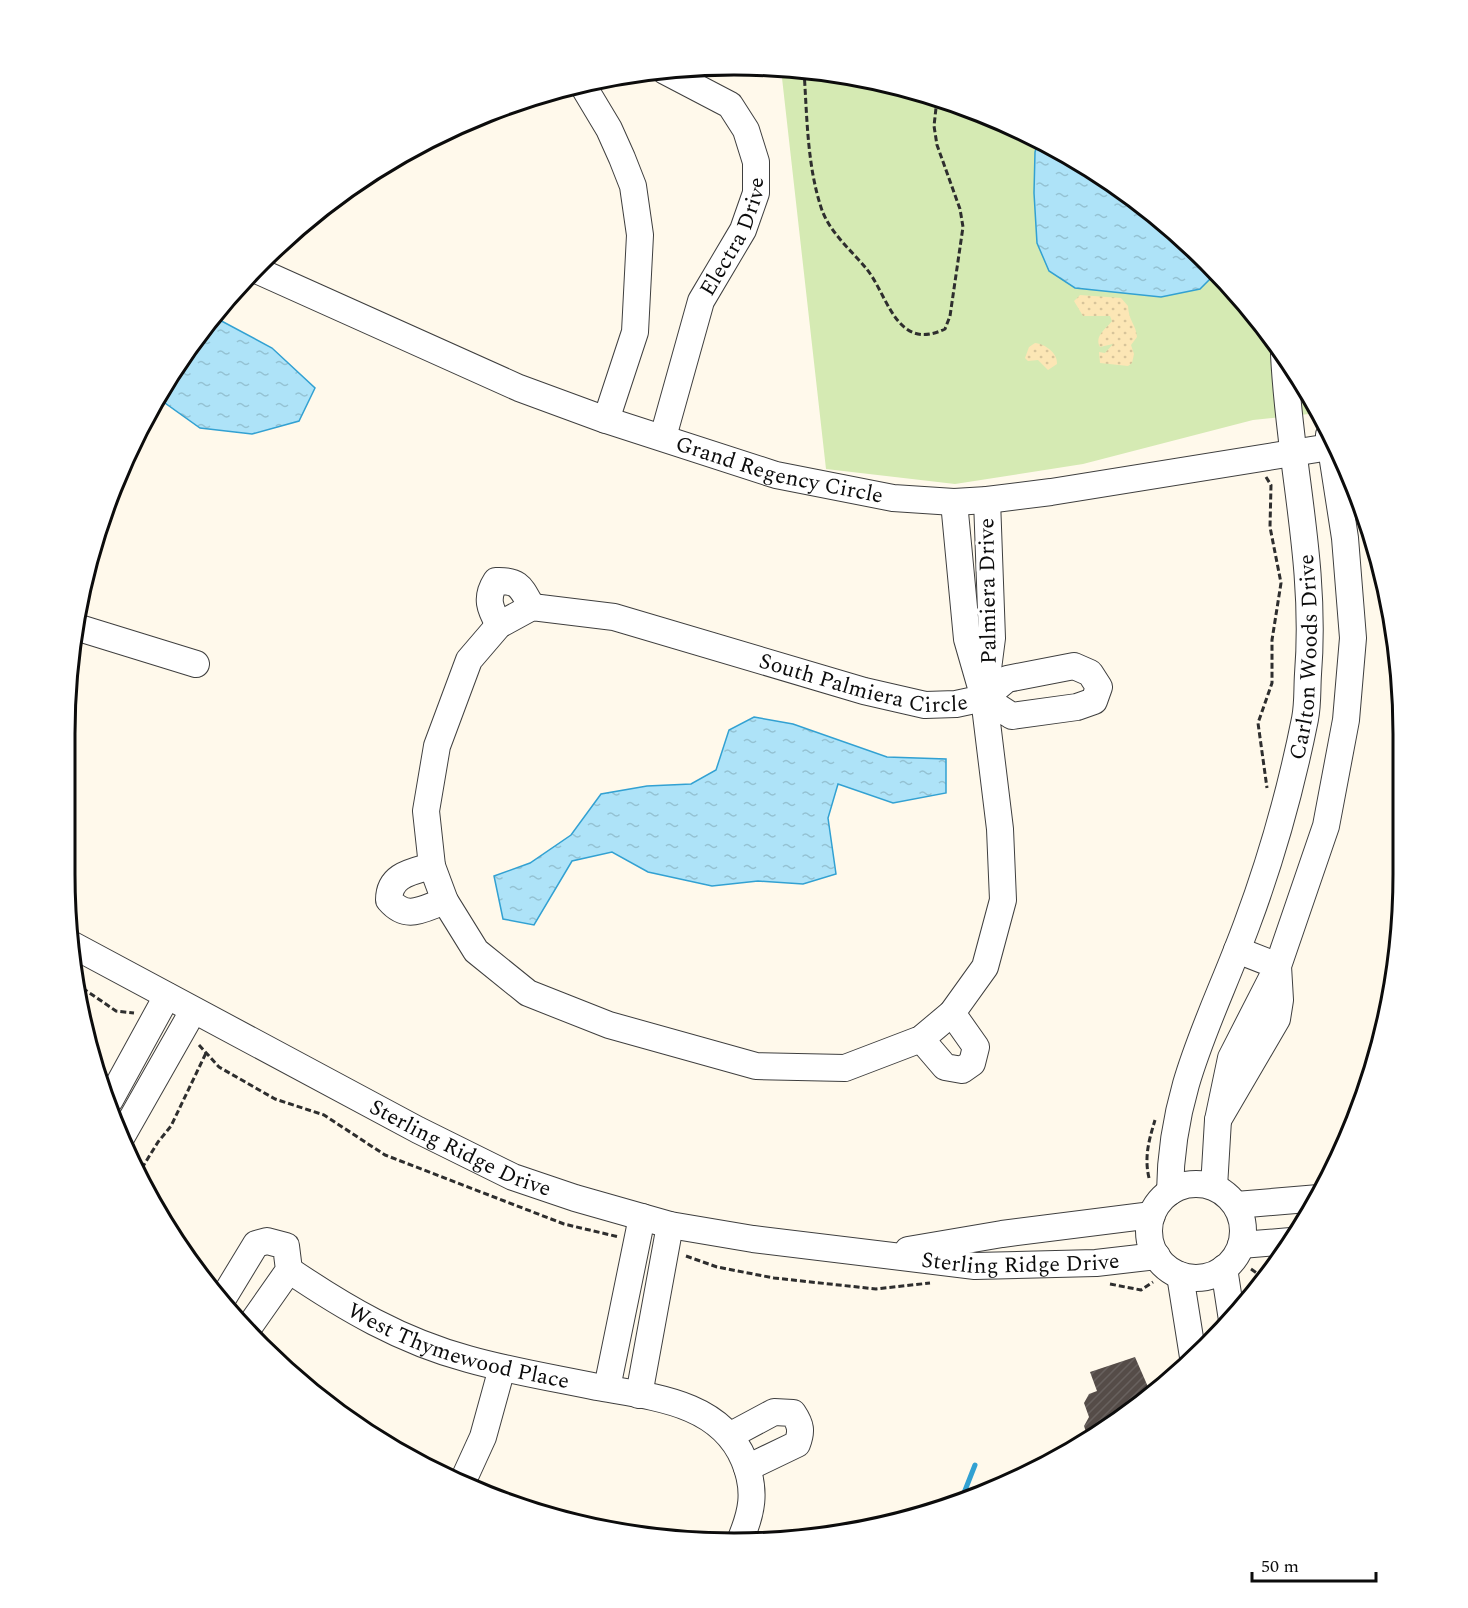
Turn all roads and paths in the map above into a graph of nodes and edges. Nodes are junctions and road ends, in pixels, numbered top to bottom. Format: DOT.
graph roads {
  1 [pos="678,78"];
  2 [pos="804,79"];
  3 [pos="587,92"];
  4 [pos="936,107"];
  5 [pos="264,272"];
  6 [pos="1286,374"];
  7 [pos="606,420"];
  8 [pos="663,437"];
  9 [pos="1325,444"];
  10 [pos="1293,453"];
  11 [pos="1335,465"];
  12 [pos="1265,476"];
  13 [pos="987,500"];
  14 [pos="954,502"];
  15 [pos="531,607"];
  16 [pos="499,625"];
  17 [pos="84,629"];
  18 [pos="196,664"];
  19 [pos="984,698"];
  20 [pos="1267,790"];
  21 [pos="432,866"];
  22 [pos="445,901"];
  23 [pos="80,949"];
  24 [pos="1237,950"];
  25 [pos="1278,966"];
  26 [pos="167,996"];
  27 [pos="193,1011"];
  28 [pos="952,1012"];
  29 [pos="921,1039"];
  30 [pos="206,1053"];
  31 [pos="113,1094"];
  32 [pos="1177,1113"];
  33 [pos="1218,1120"];
  34 [pos="126,1129"];
  35 [pos="143,1166"];
  36 [pos="1164,1181"];
  37 [pos="1214,1187"];
  38 [pos="1308,1199"];
  39 [pos="1236,1205"];
  40 [pos="1152,1215"];
  41 [pos="642,1217"];
  42 [pos="670,1226"];
  43 [pos="1281,1242"];
  44 [pos="1252,1244"];
  45 [pos="884,1254"];
  46 [pos="1146,1257"];
  47 [pos="1251,1269"];
  48 [pos="289,1270"];
  49 [pos="1258,1274"];
  50 [pos="1226,1279"];
  51 [pos="1182,1286"];
  52 [pos="226,1293"];
  53 [pos="1230,1308"];
  54 [pos="252,1323"];
  55 [pos="1192,1348"];
  56 [pos="502,1368"];
  57 [pos="607,1388"];
  58 [pos="639,1395"];
  59 [pos="731,1435"];
  60 [pos="747,1468"];
  61 [pos="465,1475"];
  62 [pos="742,1533"];
  1 -- 8 [label="street, Electra Drive"];
  2 -- 4 [label="path"];
  3 -- 7 [label="street"];
  5 -- 7 [label="street, Grand Regency Circle"];
  6 -- 10 [label="street, Carlton Woods Drive"];
  7 -- 8 [label="street, Grand Regency Circle"];
  8 -- 14 [label="street, Grand Regency Circle"];
  9 -- 10 [label="street, Grand Regency Circle"];
  10 -- 13 [label="street, Grand Regency Circle"];
  10 -- 24 [label="street, Carlton Woods Drive"];
  11 -- 25 [label="street, Carlton Woods Drive"];
  12 -- 20 [label="path"];
  13 -- 14 [label="street, Grand Regency Circle"];
  13 -- 19 [label="street, Palmiera Drive"];
  14 -- 19 [label="street, Palmiera Drive"];
  15 -- 16 [label="street, South Palmiera Circle"];
  15 -- 16 [label="street"];
  15 -- 19 [label="street, South Palmiera Circle"];
  16 -- 21 [label="street, South Palmiera Circle"];
  17 -- 18 [label="street"];
  19 -- 28 [label="street, South Palmiera Circle"];
  21 -- 22 [label="street, South Palmiera Circle"];
  21 -- 22 [label="street"];
  22 -- 29 [label="street, South Palmiera Circle"];
  23 -- 26 [label="street, Sterling Ridge Drive"];
  24 -- 25 [label="street"];
  24 -- 32 [label="street, Carlton Woods Drive"];
  25 -- 33 [label="street, Carlton Woods Drive"];
  26 -- 27 [label="street, Sterling Ridge Drive"];
  26 -- 31 [label="street"];
  27 -- 34 [label="street"];
  27 -- 41 [label="street, Sterling Ridge Drive"];
  28 -- 29 [label="street, South Palmiera Circle"];
  28 -- 29 [label="street"];
  30 -- 35 [label="path"];
  32 -- 33 [label="street"];
  32 -- 36 [label="street, Carlton Woods Drive"];
  33 -- 37 [label="street, Carlton Woods Drive"];
  36 -- 37 [label="street"];
  36 -- 40 [label="street"];
  37 -- 39 [label="street"];
  38 -- 39 [label="street"];
  39 -- 44 [label="street"];
  40 -- 45 [label="street, Sterling Ridge Drive"];
  40 -- 46 [label="street"];
  41 -- 42 [label="street, Sterling Ridge Drive"];
  41 -- 57 [label="street"];
  42 -- 45 [label="street, Sterling Ridge Drive"];
  42 -- 58 [label="street"];
  43 -- 44 [label="street"];
  44 -- 47 [label="path"];
  44 -- 50 [label="street"];
  45 -- 46 [label="street, Sterling Ridge Drive"];
  46 -- 51 [label="street"];
  46 -- 51 [label="path"];
  47 -- 49 [label="path"];
  47 -- 50 [label="path"];
  48 -- 52 [label="street"];
  48 -- 54 [label="street"];
  48 -- 56 [label="street, West Thymewood Place"];
  50 -- 51 [label="street"];
  50 -- 53 [label="street"];
  51 -- 55 [label="street"];
  56 -- 57 [label="street, West Thymewood Place"];
  56 -- 61 [label="street"];
  57 -- 58 [label="street, West Thymewood Place"];
  58 -- 59 [label="street, West Thymewood Place"];
  59 -- 60 [label="street"];
  59 -- 60 [label="street"];
  60 -- 62 [label="street"];
}
